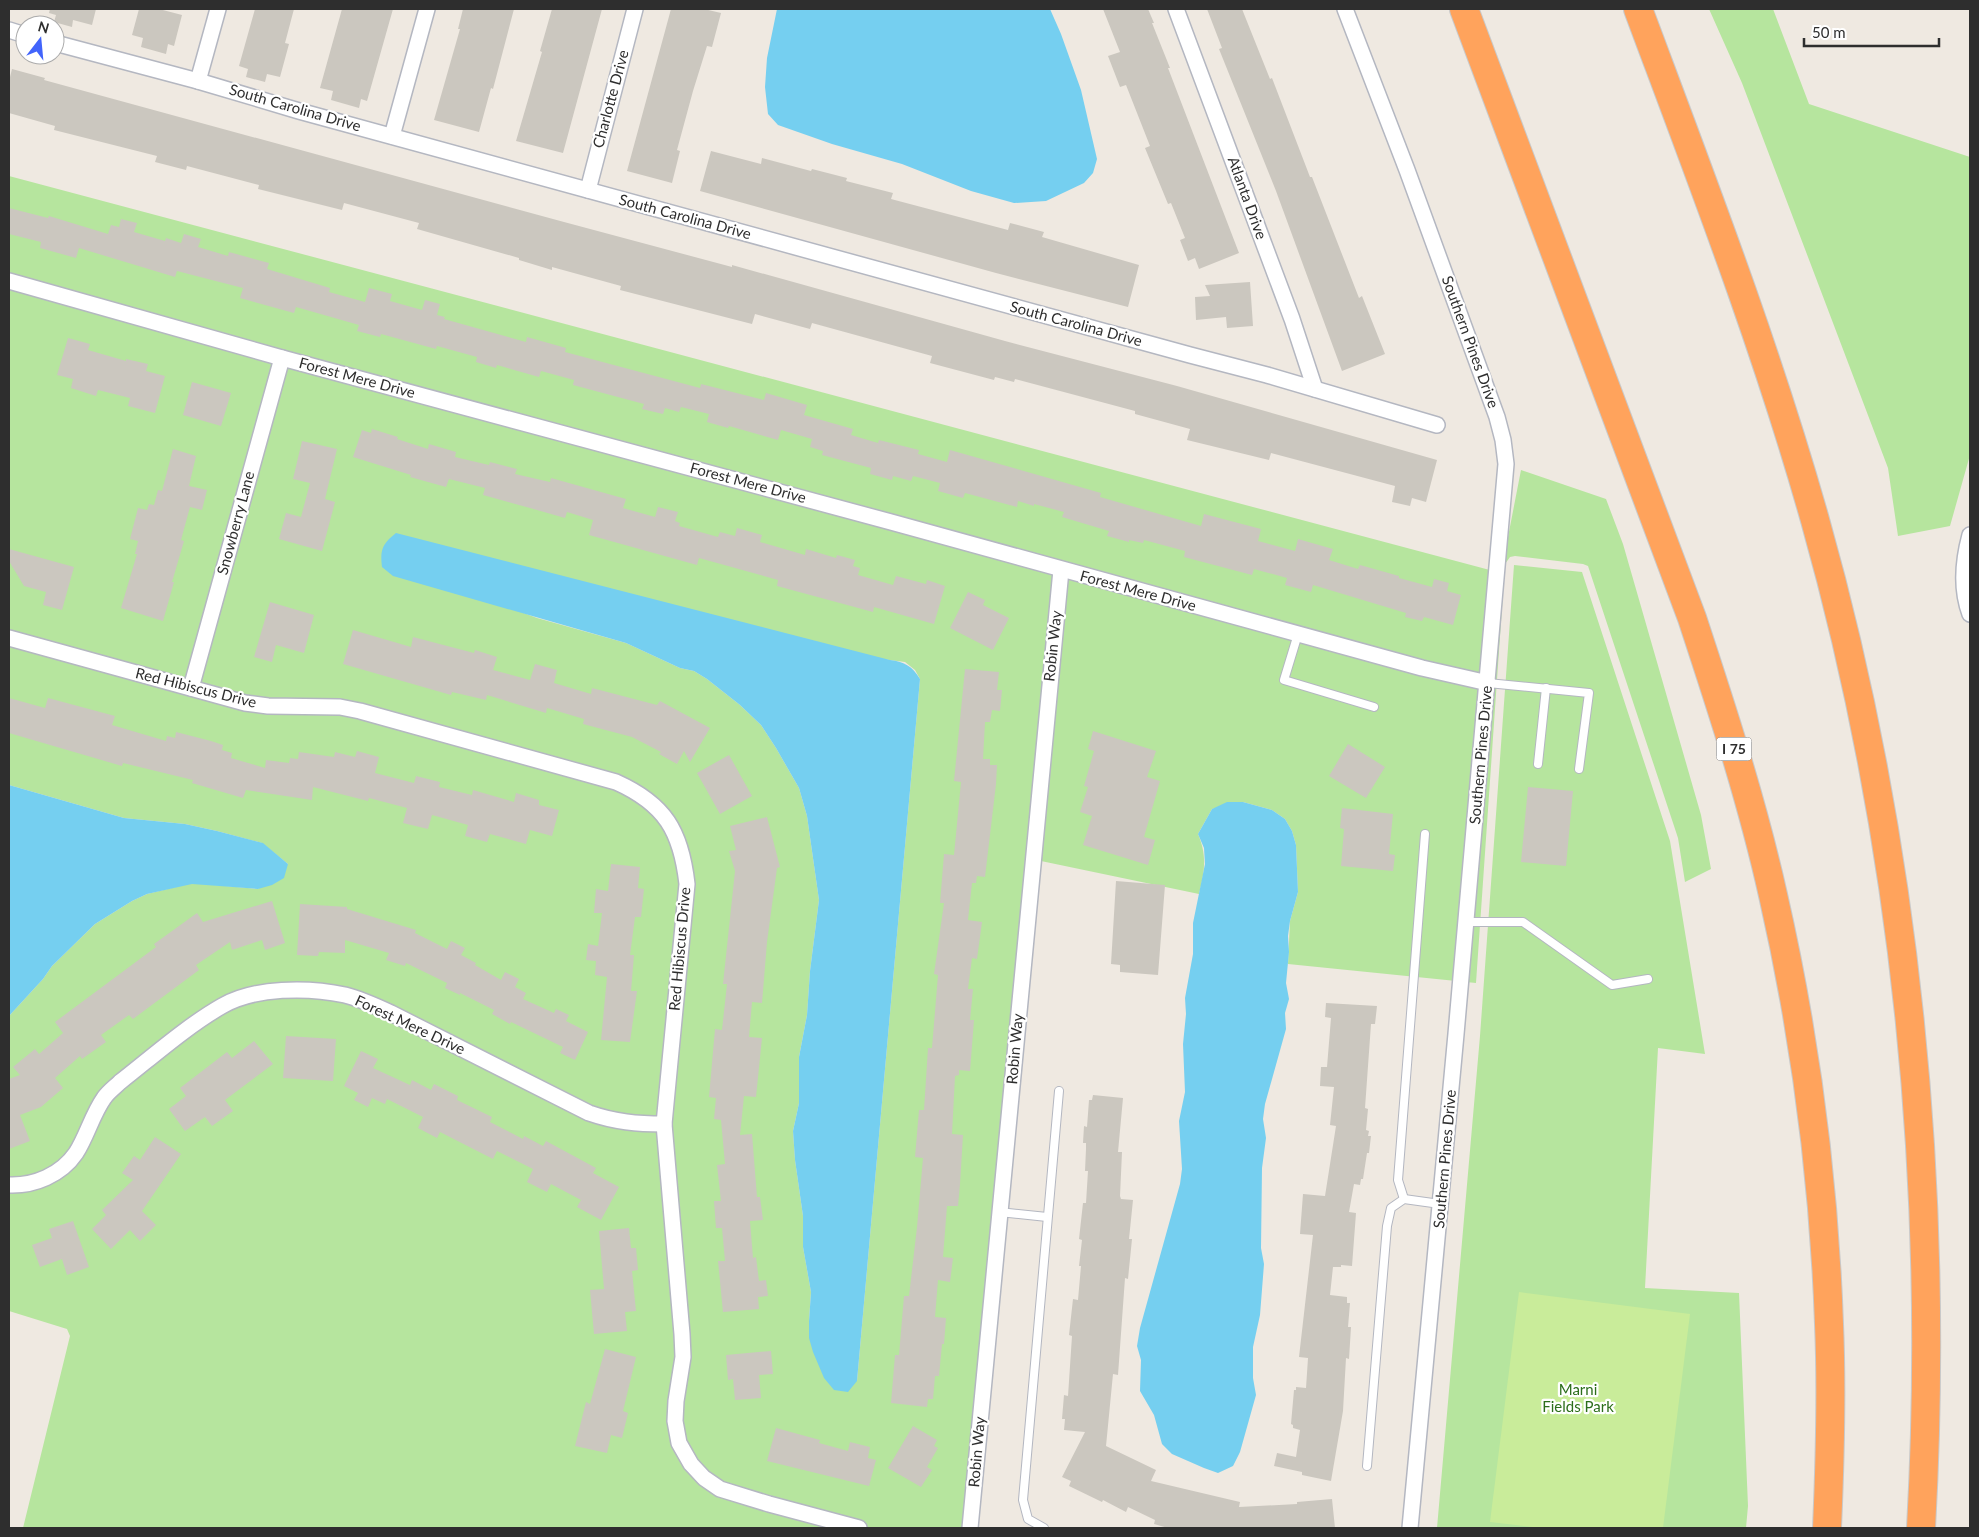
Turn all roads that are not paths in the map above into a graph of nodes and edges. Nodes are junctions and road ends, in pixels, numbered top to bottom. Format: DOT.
graph roads {
  1 [pos="218,9"];
  2 [pos="428,9"];
  3 [pos="635,9"];
  4 [pos="1176,9"];
  5 [pos="1345,9"];
  6 [pos="1464,9"];
  7 [pos="1638,9"];
  8 [pos="65,46"];
  9 [pos="198,81"];
  10 [pos="392,136"];
  11 [pos="588,190"];
  12 [pos="9,281"];
  13 [pos="282,358"];
  14 [pos="1316,389"];
  15 [pos="1437,425"];
  16 [pos="1970,535"];
  17 [pos="1061,570"];
  18 [pos="1970,614"];
  19 [pos="1298,634"];
  20 [pos="9,638"];
  21 [pos="1488,683"];
  22 [pos="191,688"];
  23 [pos="1546,688"];
  24 [pos="1374,707"];
  25 [pos="1538,764"];
  26 [pos="1579,769"];
  27 [pos="1425,834"];
  28 [pos="1466,922"];
  29 [pos="1648,979"];
  30 [pos="1058,1091"];
  31 [pos="664,1124"];
  32 [pos="9,1185"];
  33 [pos="1404,1199"];
  34 [pos="1440,1204"];
  35 [pos="999,1212"];
  36 [pos="1047,1218"];
  37 [pos="1367,1466"];
  38 [pos="859,1528"];
  39 [pos="970,1528"];
  40 [pos="1044,1528"];
  41 [pos="1410,1528"];
  42 [pos="1827,1528"];
  43 [pos="1921,1528"];
  1 -- 9 [label="street"];
  2 -- 10 [label="street"];
  3 -- 11 [label="street, Charlotte Drive"];
  4 -- 14 [label="street, Atlanta Drive"];
  5 -- 21 [label="street, Southern Pines Drive"];
  6 -- 42 [label="highway, I 75"];
  7 -- 43 [label="highway"];
  8 -- 9 [label="street, South Carolina Drive"];
  9 -- 10 [label="street, South Carolina Drive"];
  10 -- 11 [label="street, South Carolina Drive"];
  11 -- 14 [label="street, South Carolina Drive"];
  12 -- 13 [label="street, Forest Mere Drive"];
  13 -- 17 [label="street, Forest Mere Drive"];
  13 -- 22 [label="street, Snowberry Lane"];
  14 -- 15 [label="street"];
  16 -- 18 [label="street"];
  17 -- 19 [label="street, Forest Mere Drive"];
  17 -- 35 [label="street, Robin Way"];
  19 -- 21 [label="street, Forest Mere Drive"];
  19 -- 24 [label="lane"];
  20 -- 22 [label="street, Red Hibiscus Drive"];
  21 -- 23 [label="lane"];
  21 -- 28 [label="street, Southern Pines Drive"];
  22 -- 31 [label="street, Red Hibiscus Drive"];
  23 -- 25 [label="lane"];
  23 -- 26 [label="lane"];
  27 -- 33 [label="lane"];
  28 -- 29 [label="lane"];
  28 -- 34 [label="street, Southern Pines Drive"];
  30 -- 36 [label="lane"];
  31 -- 32 [label="street, Forest Mere Drive"];
  31 -- 38 [label="street, Red Hibiscus Drive"];
  33 -- 34 [label="lane"];
  33 -- 37 [label="lane"];
  34 -- 41 [label="street, Southern Pines Drive"];
  35 -- 36 [label="lane"];
  35 -- 39 [label="street, Robin Way"];
  36 -- 40 [label="lane"];
}
